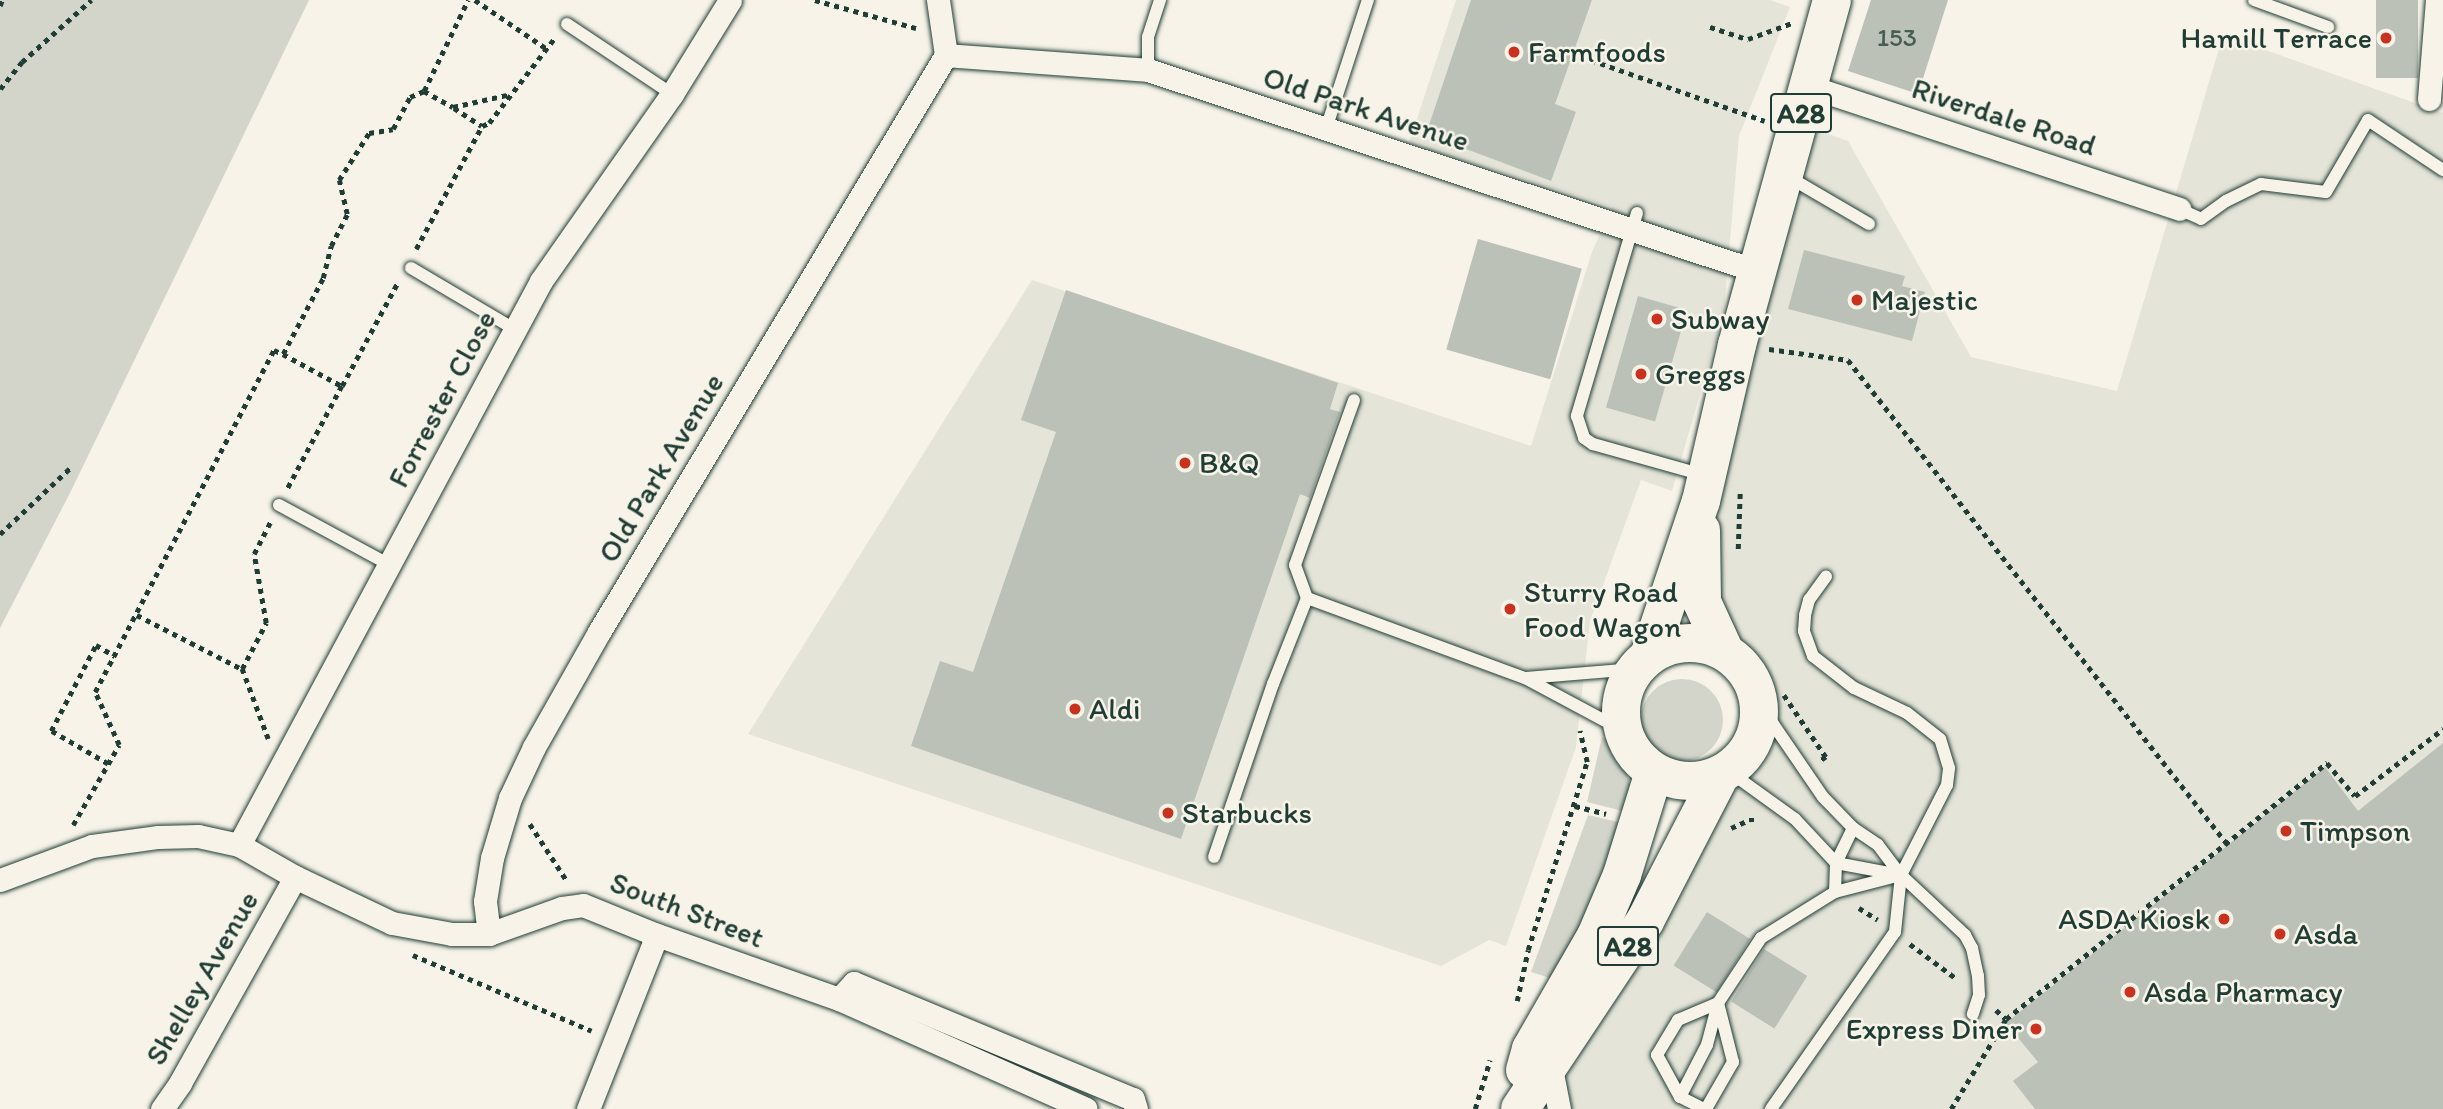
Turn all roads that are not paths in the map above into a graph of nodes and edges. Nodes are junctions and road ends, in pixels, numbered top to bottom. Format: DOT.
graph roads {
  1 [pos="730,0"];
  2 [pos="938,0"];
  3 [pos="1160,0"];
  4 [pos="1368,0"];
  5 [pos="2255,0"];
  6 [pos="2437,0"];
  7 [pos="1831,5"];
  8 [pos="567,24"];
  9 [pos="2329,27"];
  10 [pos="944,45"];
  11 [pos="1148,71"];
  12 [pos="1808,86"];
  13 [pos="672,94"];
  14 [pos="2429,99"];
  15 [pos="1326,129"];
  16 [pos="2443,170"];
  17 [pos="1783,175"];
  18 [pos="2179,209"];
  19 [pos="1635,223"];
  20 [pos="1869,224"];
  21 [pos="411,262"];
  22 [pos="1757,271"];
  23 [pos="514,329"];
  24 [pos="1354,400"];
  25 [pos="1715,488"];
  26 [pos="279,505"];
  27 [pos="390,565"];
  28 [pos="1826,577"];
  29 [pos="1307,598"];
  30 [pos="1642,662"];
  31 [pos="1751,671"];
  32 [pos="1525,678"];
  33 [pos="1622,730"];
  34 [pos="1654,772"];
  35 [pos="1724,772"];
  36 [pos="1853,828"];
  37 [pos="239,845"];
  38 [pos="1214,857"];
  39 [pos="1836,863"];
  40 [pos="1900,875"];
  41 [pos="295,877"];
  42 [pos="0,880"];
  43 [pos="1835,891"];
  44 [pos="489,934"];
  45 [pos="657,935"];
  46 [pos="839,999"];
  47 [pos="1718,1003"];
  48 [pos="1973,1014"];
  49 [pos="1550,1063"];
  50 [pos="1680,1097"];
  51 [pos="162,1109"];
  52 [pos="588,1109"];
  53 [pos="1086,1109"];
  54 [pos="1136,1109"];
  55 [pos="1514,1109"];
  56 [pos="1520,1109"];
  57 [pos="1559,1109"];
  58 [pos="1705,1109"];
  59 [pos="1771,1109"];
  1 -- 13 [label="street, Forrester Close"];
  2 -- 10 [label="street"];
  3 -- 11 [label="lane"];
  4 -- 15 [label="lane"];
  5 -- 9 [label="lane"];
  6 -- 14 [label="street"];
  7 -- 12 [label="highway, A28"];
  8 -- 13 [label="lane"];
  10 -- 11 [label="street, Old Park Avenue"];
  10 -- 44 [label="street, Old Park Avenue"];
  11 -- 15 [label="street, Old Park Avenue"];
  12 -- 17 [label="highway, A28"];
  12 -- 18 [label="street, Riverdale Road"];
  13 -- 23 [label="street, Forrester Close"];
  15 -- 19 [label="street, Old Park Avenue"];
  16 -- 18 [label="lane"];
  17 -- 20 [label="lane"];
  17 -- 22 [label="highway, A28"];
  19 -- 22 [label="street, Old Park Avenue"];
  19 -- 25 [label="lane"];
  21 -- 23 [label="lane"];
  22 -- 25 [label="highway, A28"];
  23 -- 27 [label="street, Forrester Close"];
  24 -- 29 [label="lane"];
  25 -- 30 [label="highway, A28"];
  25 -- 31 [label="highway, A28"];
  26 -- 27 [label="lane"];
  27 -- 37 [label="street, Forrester Close"];
  28 -- 40 [label="lane"];
  29 -- 32 [label="lane"];
  29 -- 38 [label="lane"];
  30 -- 31 [label="highway"];
  30 -- 32 [label="lane"];
  30 -- 33 [label="highway, A28"];
  31 -- 35 [label="highway, A28"];
  31 -- 36 [label="lane"];
  32 -- 33 [label="lane"];
  33 -- 34 [label="highway"];
  34 -- 35 [label="highway"];
  34 -- 55 [label="highway, A28"];
  35 -- 39 [label="lane"];
  35 -- 49 [label="highway, A28"];
  36 -- 39 [label="lane"];
  36 -- 40 [label="lane"];
  37 -- 41 [label="street, South Street"];
  37 -- 42 [label="street, South Street"];
  39 -- 40 [label="lane"];
  39 -- 43 [label="lane"];
  40 -- 43 [label="lane"];
  40 -- 48 [label="lane"];
  40 -- 59 [label="lane"];
  41 -- 44 [label="street, South Street"];
  41 -- 51 [label="street, Shelley Avenue"];
  43 -- 47 [label="lane"];
  44 -- 45 [label="street, South Street"];
  45 -- 46 [label="street, South Street"];
  45 -- 52 [label="street"];
  46 -- 53 [label="street, South Street"];
  46 -- 54 [label="street"];
  47 -- 50 [label="lane"];
  47 -- 50 [label="lane"];
  47 -- 58 [label="lane"];
  49 -- 56 [label="highway, A28"];
  49 -- 57 [label="street"];
  50 -- 58 [label="lane"];
}
